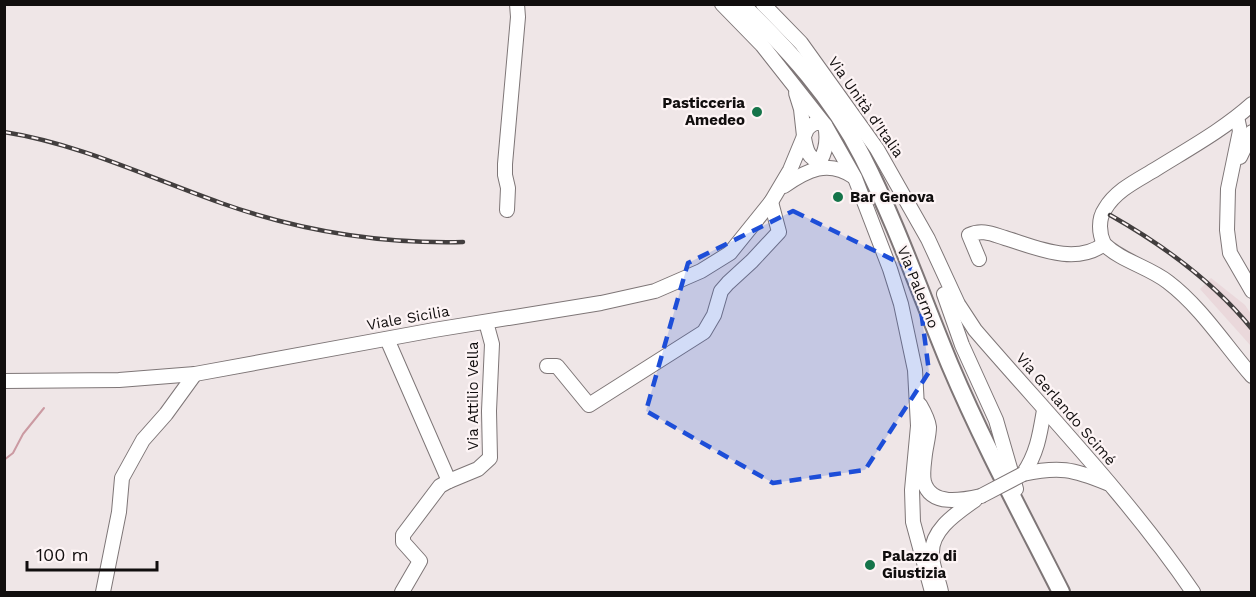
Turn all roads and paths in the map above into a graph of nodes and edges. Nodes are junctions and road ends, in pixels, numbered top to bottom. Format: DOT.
graph roads {
  1 [pos="517,4"];
  2 [pos="711,4"];
  3 [pos="763,4"];
  4 [pos="731,8"];
  5 [pos="788,78"];
  6 [pos="1251,104"];
  7 [pos="1237,117"];
  8 [pos="825,125"];
  9 [pos="1251,133"];
  10 [pos="804,138"];
  11 [pos="816,164"];
  12 [pos="850,174"];
  13 [pos="1230,178"];
  14 [pos="774,196"];
  15 [pos="507,210"];
  16 [pos="928,239"];
  17 [pos="1104,244"];
  18 [pos="979,259"];
  19 [pos="1248,278"];
  20 [pos="919,289"];
  21 [pos="1251,291"];
  22 [pos="486,322"];
  23 [pos="387,339"];
  24 [pos="547,366"];
  25 [pos="951,366"];
  26 [pos="195,374"];
  27 [pos="1251,376"];
  28 [pos="4,381"];
  29 [pos="917,399"];
  30 [pos="1044,410"];
  31 [pos="1023,474"];
  32 [pos="449,480"];
  33 [pos="1112,485"];
  34 [pos="981,496"];
  35 [pos="1044,558"];
  36 [pos="103,592"];
  37 [pos="402,592"];
  38 [pos="932,592"];
  39 [pos="941,592"];
  40 [pos="1052,592"];
  41 [pos="1061,592"];
  42 [pos="1068,592"];
  43 [pos="1192,592"];
  1 -- 15 [label="street"];
  2 -- 4 [label="street"];
  3 -- 16 [label="street, Via Unità d'Italia"];
  4 -- 5 [label="street"];
  4 -- 20 [label="main road, Via Palermo"];
  5 -- 8 [label="street"];
  5 -- 10 [label="street"];
  6 -- 7 [label="street"];
  7 -- 13 [label="street"];
  7 -- 17 [label="street"];
  8 -- 10 [label="street"];
  8 -- 11 [label="street"];
  8 -- 12 [label="street"];
  9 -- 13 [label="street"];
  10 -- 11 [label="street"];
  10 -- 14 [label="street"];
  11 -- 12 [label="street"];
  11 -- 14 [label="street"];
  12 -- 20 [label="street"];
  12 -- 29 [label="street"];
  13 -- 19 [label="street"];
  14 -- 22 [label="street, Viale Sicilia"];
  14 -- 24 [label="street"];
  16 -- 30 [label="street, Via Gerlando Scimé"];
  16 -- 35 [label="street"];
  17 -- 18 [label="street"];
  17 -- 27 [label="street"];
  19 -- 21 [label="street"];
  20 -- 25 [label="main road, Via Palermo"];
  22 -- 23 [label="street, Viale Sicilia"];
  22 -- 32 [label="street, Via Attilio Vella"];
  23 -- 26 [label="street, Viale Sicilia"];
  23 -- 32 [label="street"];
  25 -- 35 [label="main road, Via Palermo"];
  25 -- 40 [label="main road"];
  26 -- 28 [label="street, Viale Sicilia"];
  26 -- 36 [label="street"];
  29 -- 34 [label="street"];
  29 -- 38 [label="street"];
  30 -- 31 [label="street"];
  30 -- 33 [label="street, Via Gerlando Scimé"];
  31 -- 33 [label="street"];
  31 -- 34 [label="street, bridge"];
  32 -- 37 [label="street, Via Attilio Vella"];
  33 -- 43 [label="street, Via Gerlando Scimé"];
  34 -- 39 [label="street"];
  35 -- 41 [label="main road, Via Palermo"];
  35 -- 42 [label="main road"];
}
